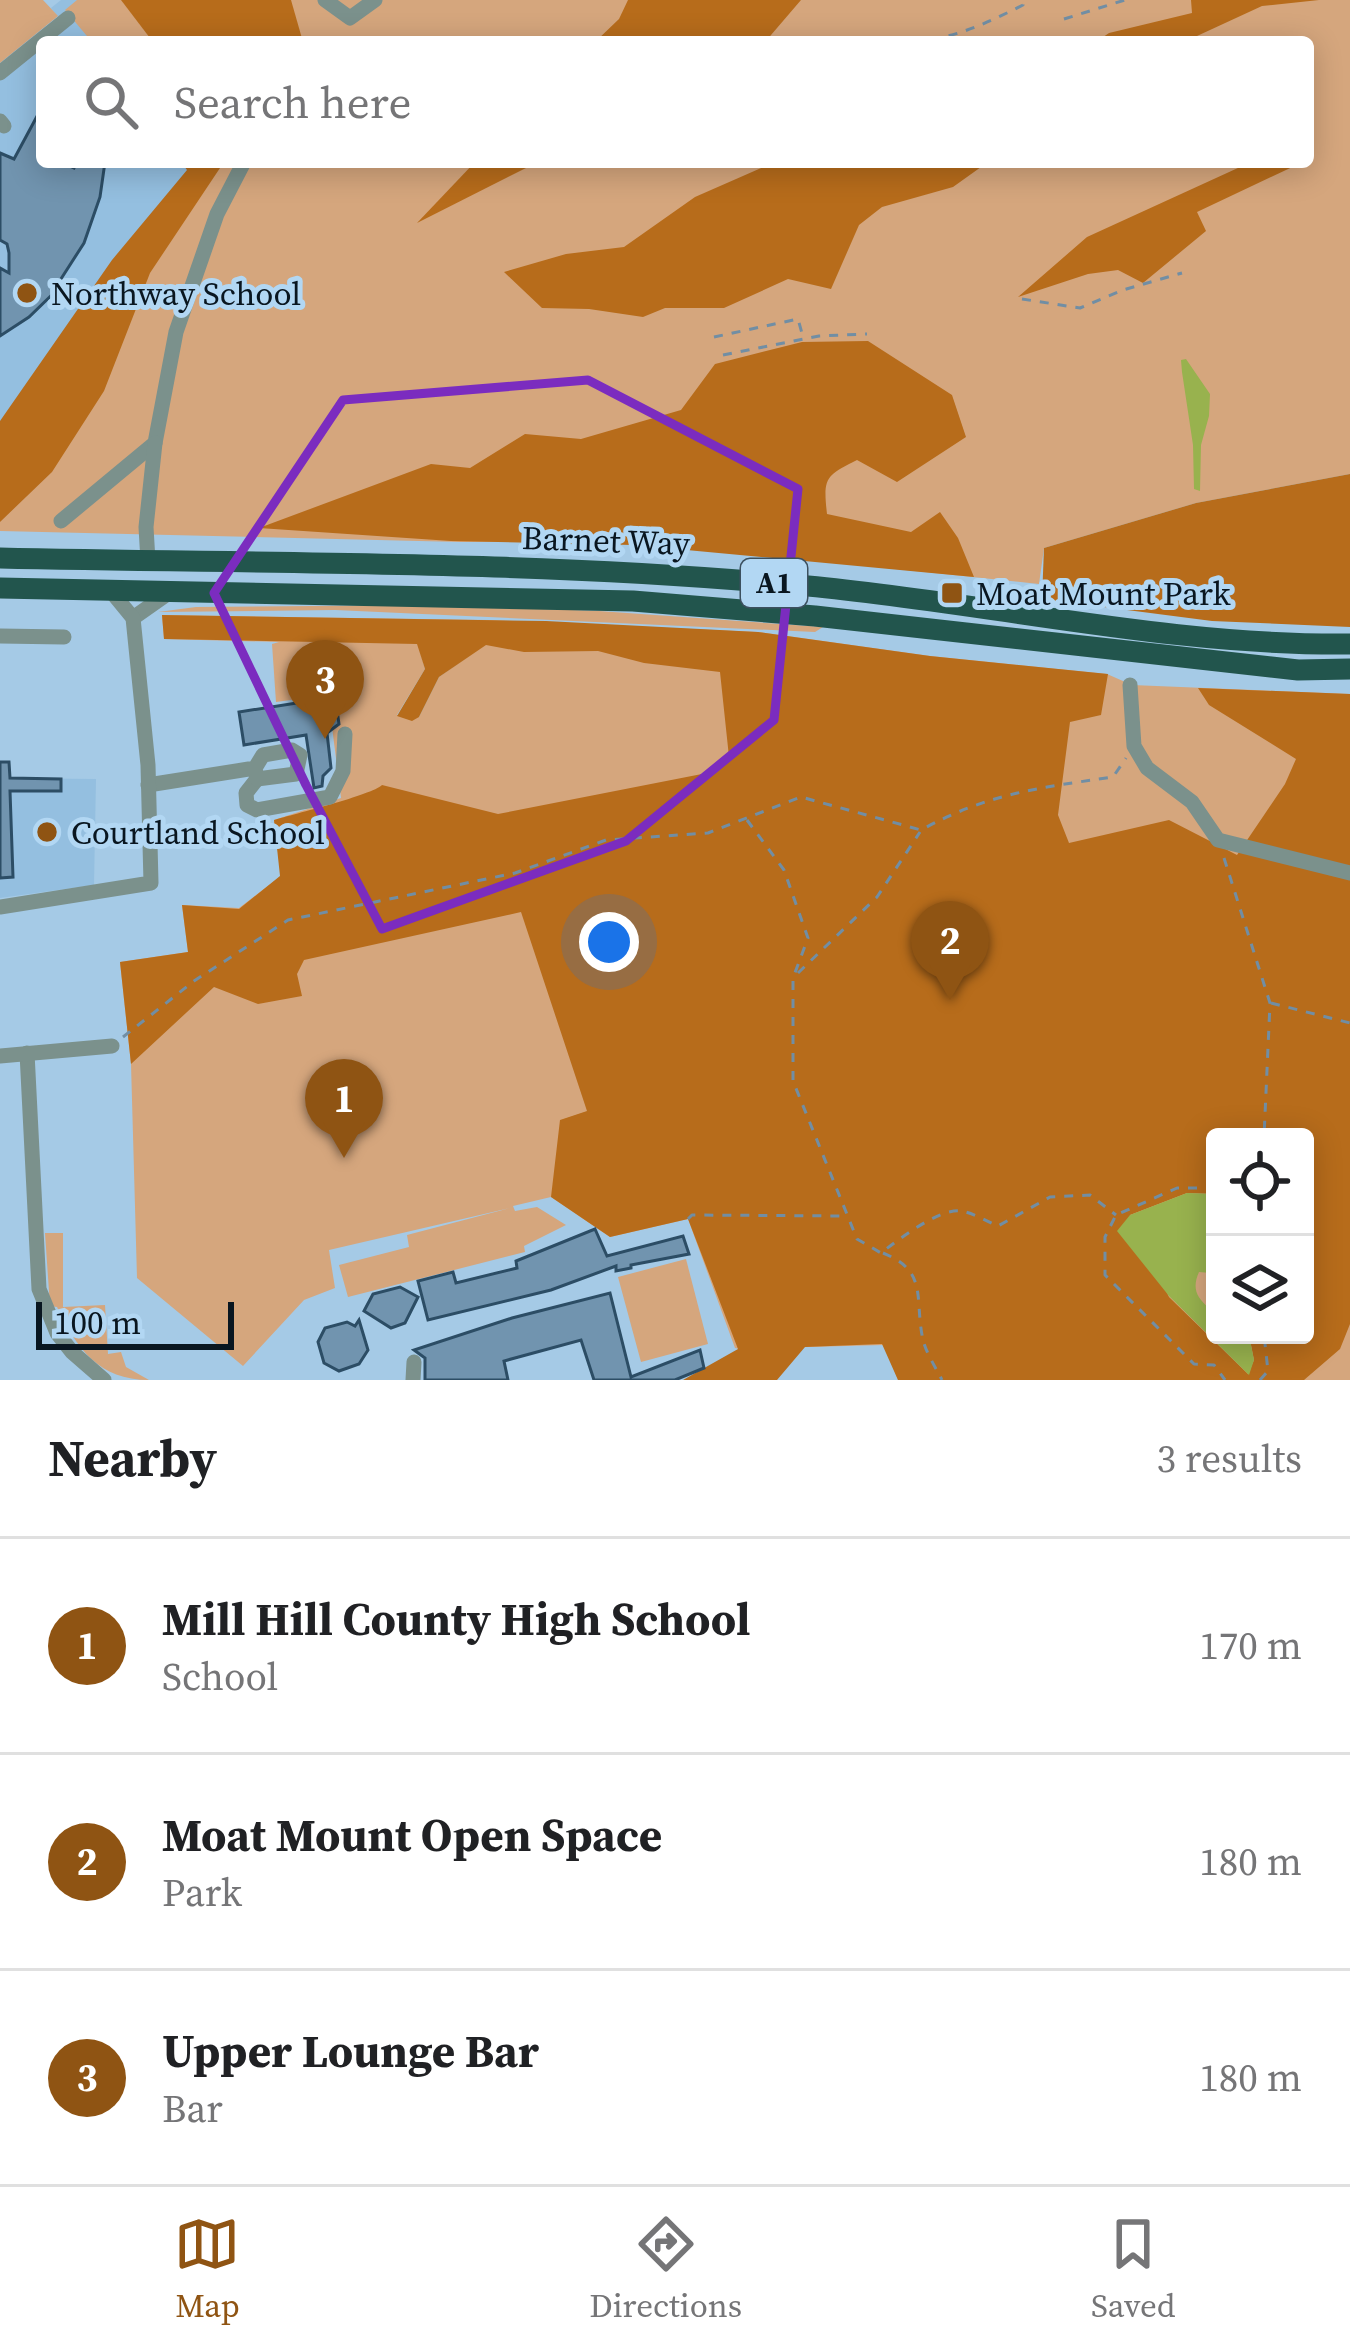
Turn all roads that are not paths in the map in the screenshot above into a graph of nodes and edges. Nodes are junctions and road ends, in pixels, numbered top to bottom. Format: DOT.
graph roads {
  1 [pos="325,0"];
  2 [pos="375,0"];
  3 [pos="68,18"];
  4 [pos="46,36"];
  5 [pos="36,44"];
  6 [pos="0,73"];
  7 [pos="241,168"];
  8 [pos="154,443"];
  9 [pos="62,521"];
  10 [pos="0,558"];
  11 [pos="148,561"];
  12 [pos="0,588"];
  13 [pos="110,590"];
  14 [pos="171,592"];
  15 [pos="134,618"];
  16 [pos="0,636"];
  17 [pos="64,637"];
  18 [pos="1350,644"];
  19 [pos="1350,669"];
  20 [pos="1130,685"];
  21 [pos="345,734"];
  22 [pos="148,785"];
  23 [pos="1350,873"];
  24 [pos="0,907"];
  25 [pos="112,1046"];
  26 [pos="27,1053"];
  27 [pos="0,1056"];
  28 [pos="414,1361"];
  29 [pos="104,1380"];
  30 [pos="413,1380"];
  1 -- 2 [label="street"];
  3 -- 4 [label="street"];
  5 -- 6 [label="street"];
  7 -- 8 [label="street"];
  8 -- 9 [label="street"];
  8 -- 11 [label="street"];
  10 -- 11 [label="highway, Barnet Way / A1"];
  11 -- 18 [label="highway, Barnet Way / A1"];
  12 -- 13 [label="highway, Barnet Way / A1"];
  13 -- 14 [label="highway, Barnet Way / A1"];
  13 -- 15 [label="street"];
  14 -- 15 [label="street"];
  14 -- 19 [label="highway, Barnet Way / A1"];
  15 -- 22 [label="street"];
  16 -- 17 [label="street"];
  20 -- 23 [label="street"];
  21 -- 22 [label="street"];
  22 -- 24 [label="street"];
  25 -- 26 [label="street"];
  26 -- 27 [label="street"];
  26 -- 29 [label="street"];
  28 -- 30 [label="street"];
}
